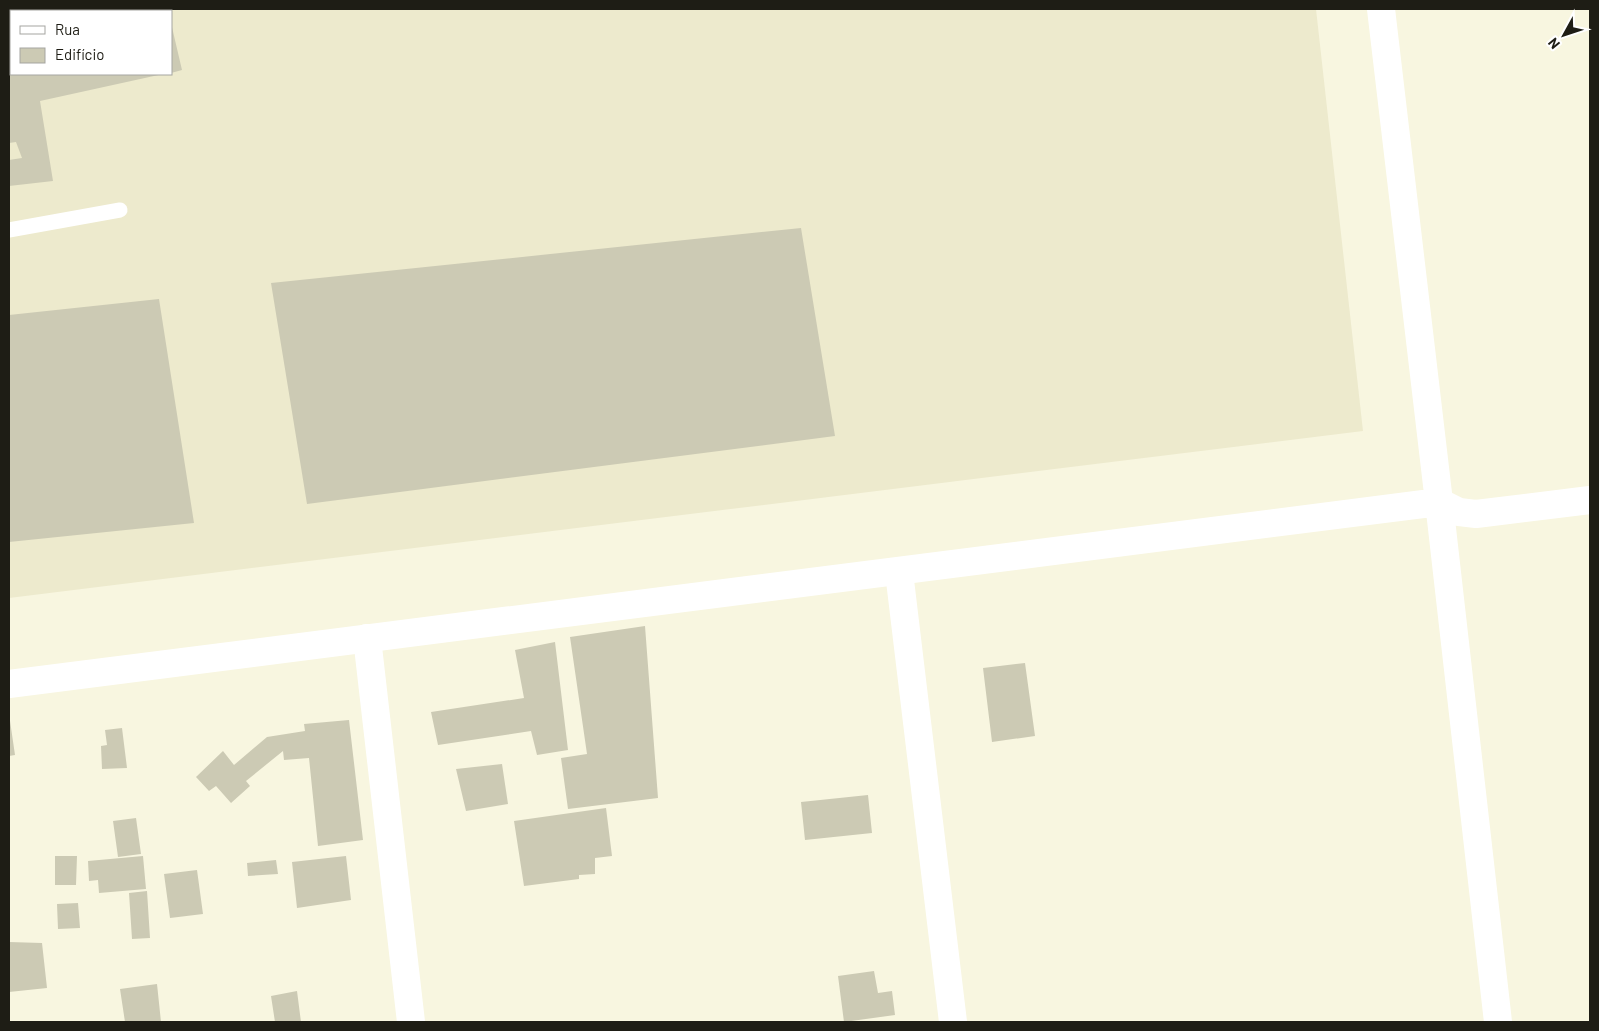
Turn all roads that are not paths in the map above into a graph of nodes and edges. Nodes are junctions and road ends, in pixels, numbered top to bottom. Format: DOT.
graph roads {
  1 [pos="1380,9"];
  2 [pos="120,210"];
  3 [pos="9,230"];
  4 [pos="1590,500"];
  5 [pos="1439,502"];
  6 [pos="899,572"];
  7 [pos="367,638"];
  8 [pos="9,684"];
  9 [pos="412,1022"];
  10 [pos="953,1022"];
  11 [pos="1498,1022"];
  1 -- 5 [label="street"];
  2 -- 3 [label="lane"];
  4 -- 5 [label="street"];
  5 -- 6 [label="street"];
  5 -- 11 [label="street"];
  6 -- 7 [label="street"];
  6 -- 10 [label="street"];
  7 -- 8 [label="street"];
  7 -- 9 [label="street"];
}
